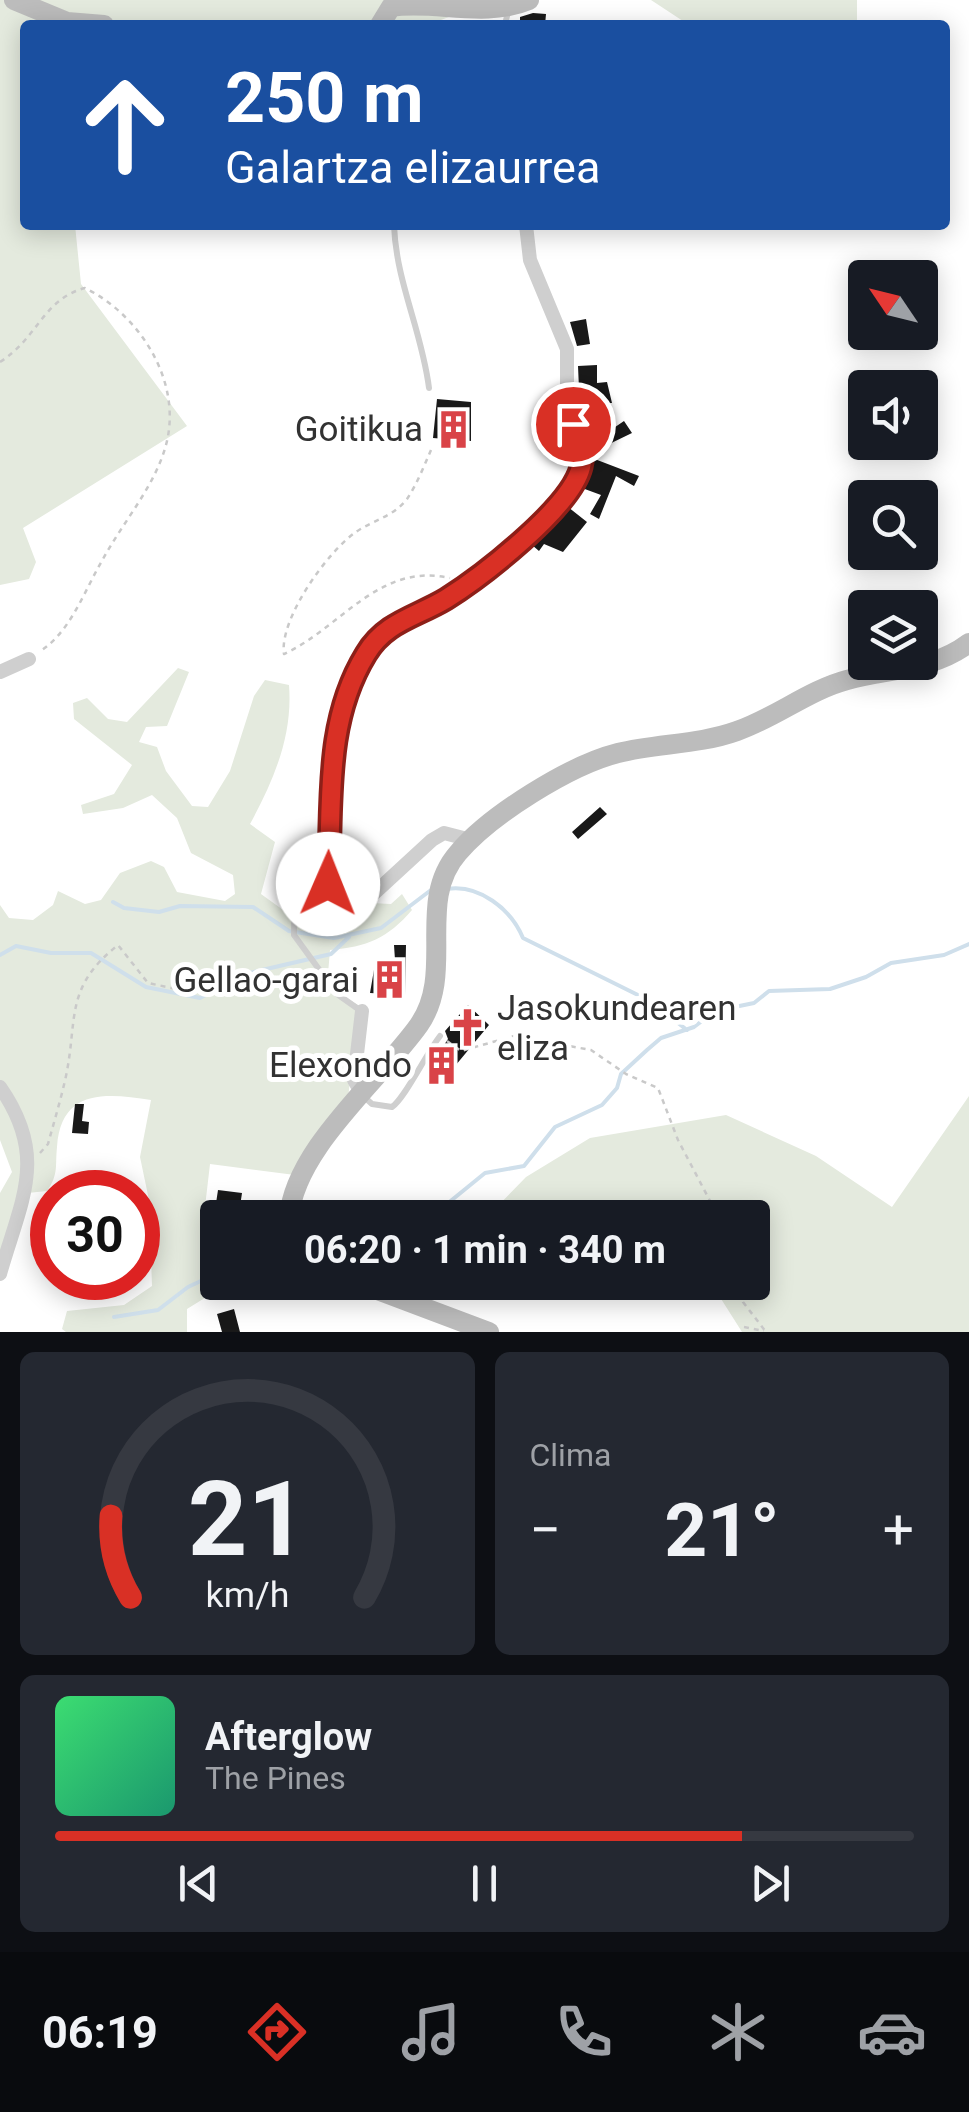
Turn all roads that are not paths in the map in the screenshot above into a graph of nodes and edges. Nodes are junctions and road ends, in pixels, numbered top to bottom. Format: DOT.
graph roads {
  1 [pos="14,0"];
  2 [pos="514,14"];
  3 [pos="63,20"];
  4 [pos="383,20"];
  5 [pos="395,230"];
  6 [pos="527,230"];
  7 [pos="429,388"];
  8 [pos="969,643"];
  9 [pos="30,658"];
  10 [pos="0,672"];
  11 [pos="471,840"];
  12 [pos="295,869"];
  13 [pos="362,1012"];
  14 [pos="440,1036"];
  15 [pos="0,1087"];
  16 [pos="362,1094"];
  17 [pos="294,1200"];
  18 [pos="0,1274"];
  19 [pos="404,1300"];
  20 [pos="488,1332"];
  1 -- 3 [label="street"];
  2 -- 4 [label="street"];
  5 -- 7 [label="lane"];
  6 -- 11 [label="street"];
  8 -- 11 [label="street"];
  9 -- 10 [label="street"];
  11 -- 16 [label="street"];
  12 -- 13 [label="lane"];
  13 -- 16 [label="street"];
  14 -- 16 [label="lane"];
  15 -- 18 [label="street"];
  16 -- 17 [label="street"];
  19 -- 20 [label="street"];
}
